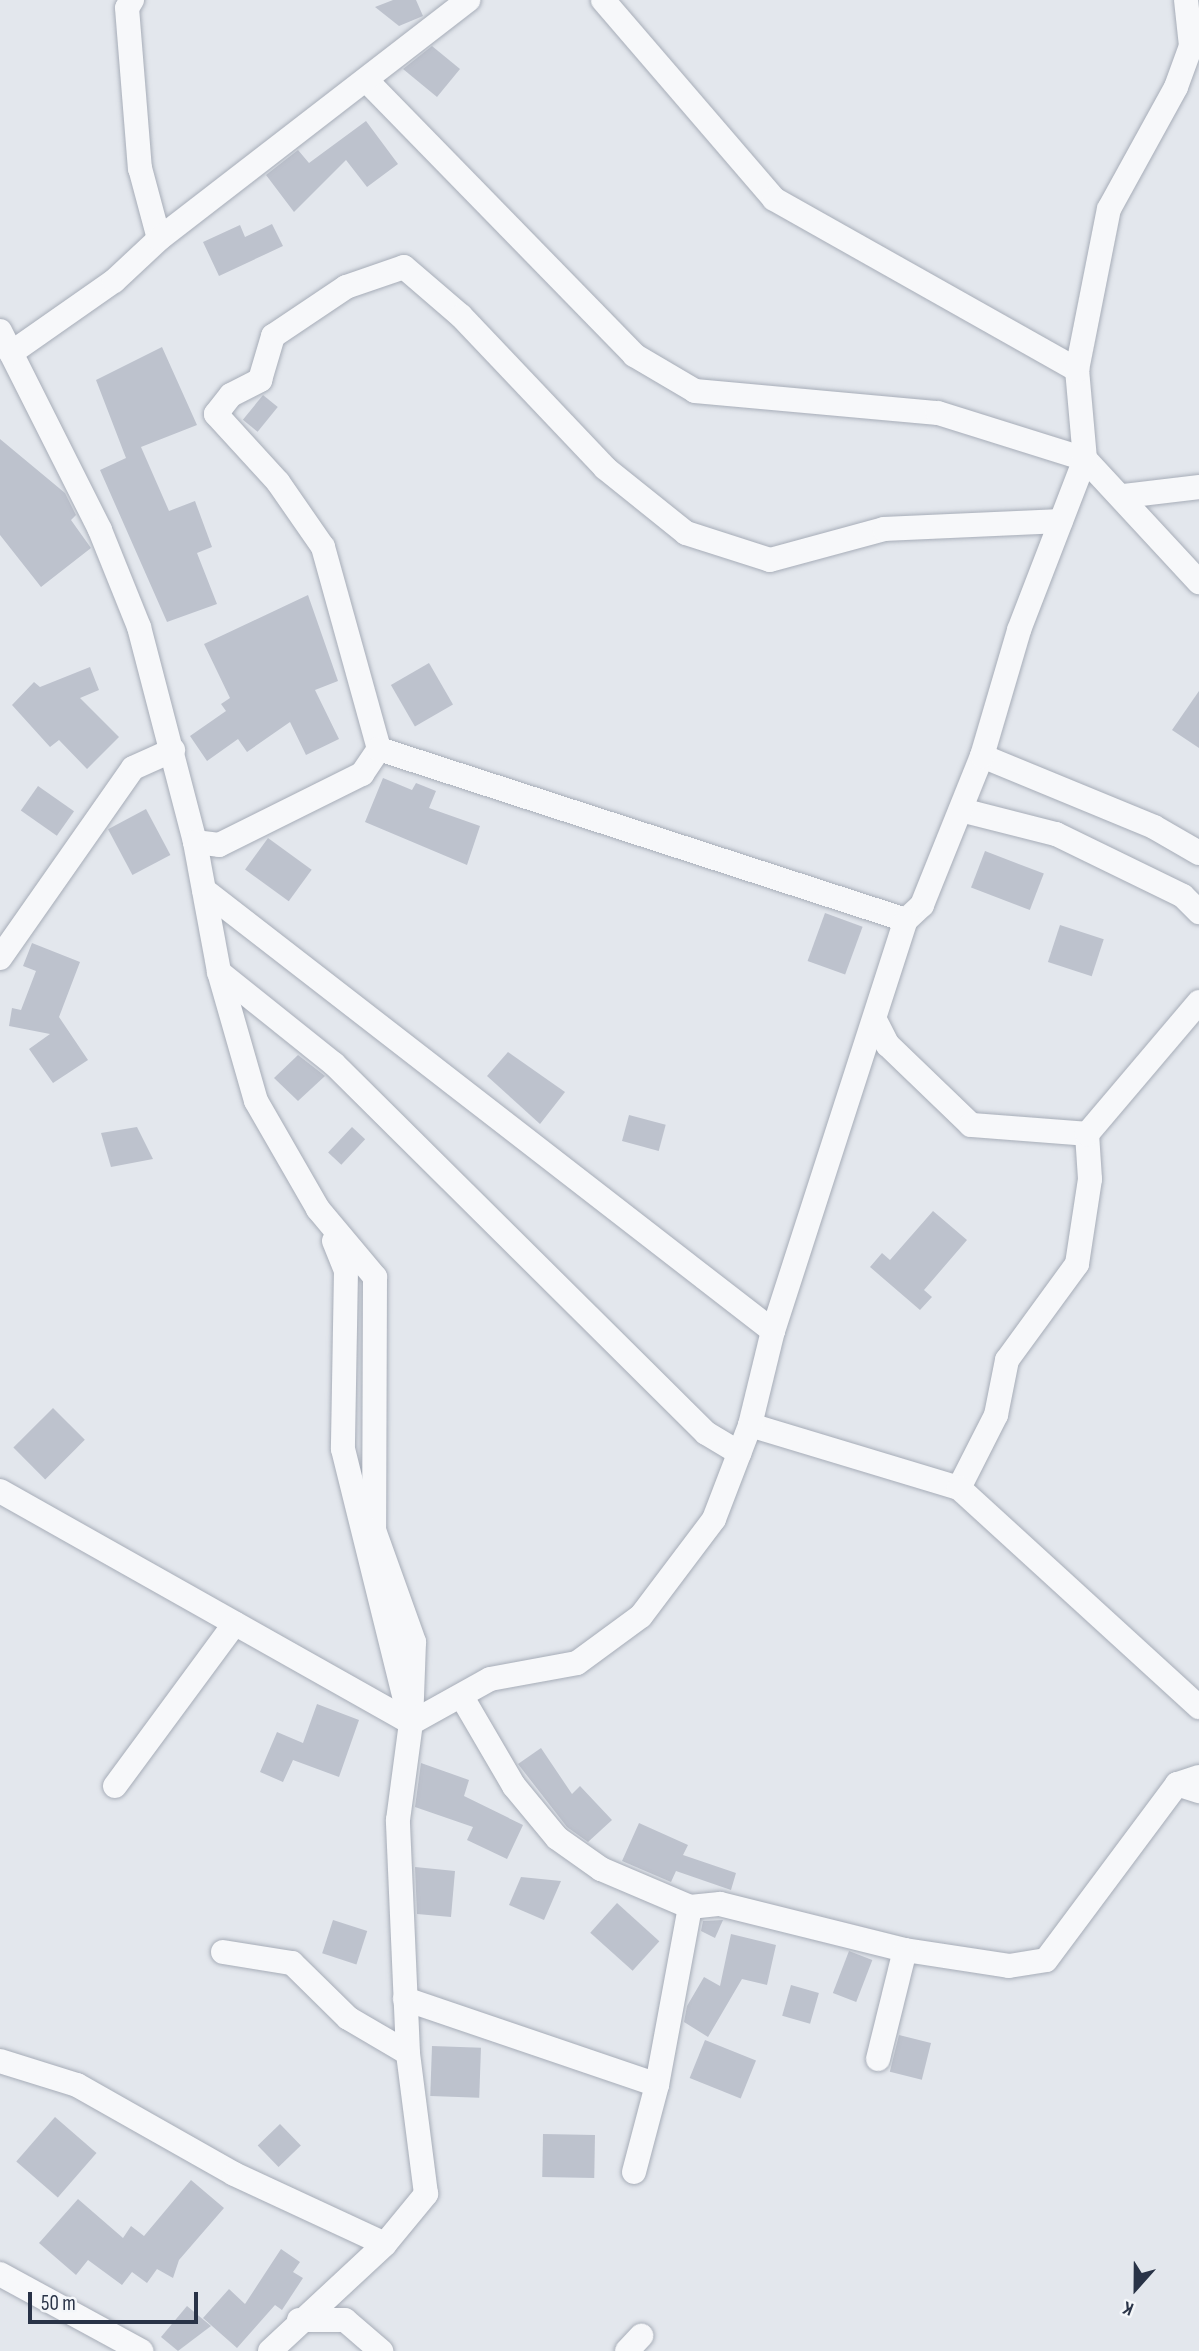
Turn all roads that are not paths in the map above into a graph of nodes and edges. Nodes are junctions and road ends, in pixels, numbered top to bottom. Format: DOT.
graph roads {
  1 [pos="132,0"];
  2 [pos="468,0"];
  3 [pos="603,0"];
  4 [pos="1186,0"];
  5 [pos="368,81"];
  6 [pos="159,239"];
  7 [pos="0,331"];
  8 [pos="11,353"];
  9 [pos="1077,370"];
  10 [pos="1085,458"];
  11 [pos="1199,487"];
  12 [pos="1124,496"];
  13 [pos="1061,521"];
  14 [pos="1199,582"];
  15 [pos="379,749"];
  16 [pos="173,750"];
  17 [pos="982,756"];
  18 [pos="961,810"];
  19 [pos="195,842"];
  20 [pos="1199,853"];
  21 [pos="204,890"];
  22 [pos="1199,912"];
  23 [pos="906,920"];
  24 [pos="3,947"];
  25 [pos="219,972"];
  26 [pos="1199,1002"];
  27 [pos="875,1020"];
  28 [pos="1087,1135"];
  29 [pos="773,1331"];
  30 [pos="750,1425"];
  31 [pos="740,1453"];
  32 [pos="959,1489"];
  33 [pos="0,1491"];
  34 [pos="235,1623"];
  35 [pos="462,1697"];
  36 [pos="1199,1707"];
  37 [pos="411,1723"];
  38 [pos="1192,1784"];
  39 [pos="116,1786"];
  40 [pos="690,1907"];
  41 [pos="905,1950"];
  42 [pos="223,1952"];
  43 [pos="405,1999"];
  44 [pos="408,2053"];
  45 [pos="878,2059"];
  46 [pos="0,2061"];
  47 [pos="657,2085"];
  48 [pos="634,2172"];
  49 [pos="385,2244"];
  50 [pos="0,2274"];
  51 [pos="299,2320"];
  52 [pos="141,2351"];
  53 [pos="270,2351"];
  54 [pos="382,2351"];
  1 -- 6 [label="street"];
  2 -- 5 [label="street"];
  3 -- 9 [label="street"];
  4 -- 9 [label="street"];
  5 -- 6 [label="street"];
  5 -- 10 [label="street"];
  6 -- 8 [label="street"];
  7 -- 8 [label="street"];
  8 -- 16 [label="street"];
  9 -- 10 [label="street"];
  10 -- 12 [label="street"];
  10 -- 13 [label="street"];
  11 -- 12 [label="street"];
  12 -- 14 [label="street"];
  13 -- 15 [label="street"];
  13 -- 17 [label="street"];
  15 -- 19 [label="street"];
  15 -- 23 [label="street"];
  16 -- 19 [label="street"];
  16 -- 24 [label="street"];
  17 -- 18 [label="street"];
  17 -- 20 [label="street"];
  18 -- 22 [label="street"];
  18 -- 23 [label="street"];
  19 -- 21 [label="street"];
  21 -- 25 [label="street"];
  21 -- 29 [label="street"];
  23 -- 27 [label="street"];
  25 -- 31 [label="street"];
  25 -- 37 [label="street"];
  25 -- 37 [label="street"];
  26 -- 28 [label="street"];
  27 -- 28 [label="street"];
  27 -- 29 [label="street"];
  28 -- 32 [label="street"];
  29 -- 30 [label="street"];
  30 -- 31 [label="street"];
  30 -- 32 [label="street"];
  31 -- 35 [label="street"];
  32 -- 36 [label="street"];
  33 -- 34 [label="street"];
  34 -- 37 [label="street"];
  34 -- 39 [label="street"];
  35 -- 37 [label="street"];
  35 -- 40 [label="street"];
  37 -- 43 [label="street"];
  38 -- 41 [label="street"];
  40 -- 41 [label="street"];
  40 -- 47 [label="street"];
  41 -- 45 [label="street"];
  42 -- 44 [label="street"];
  43 -- 44 [label="street"];
  43 -- 47 [label="street"];
  44 -- 49 [label="street"];
  46 -- 49 [label="street"];
  47 -- 48 [label="street"];
  49 -- 51 [label="street"];
  50 -- 52 [label="street"];
  51 -- 53 [label="street"];
  51 -- 54 [label="street"];
}
